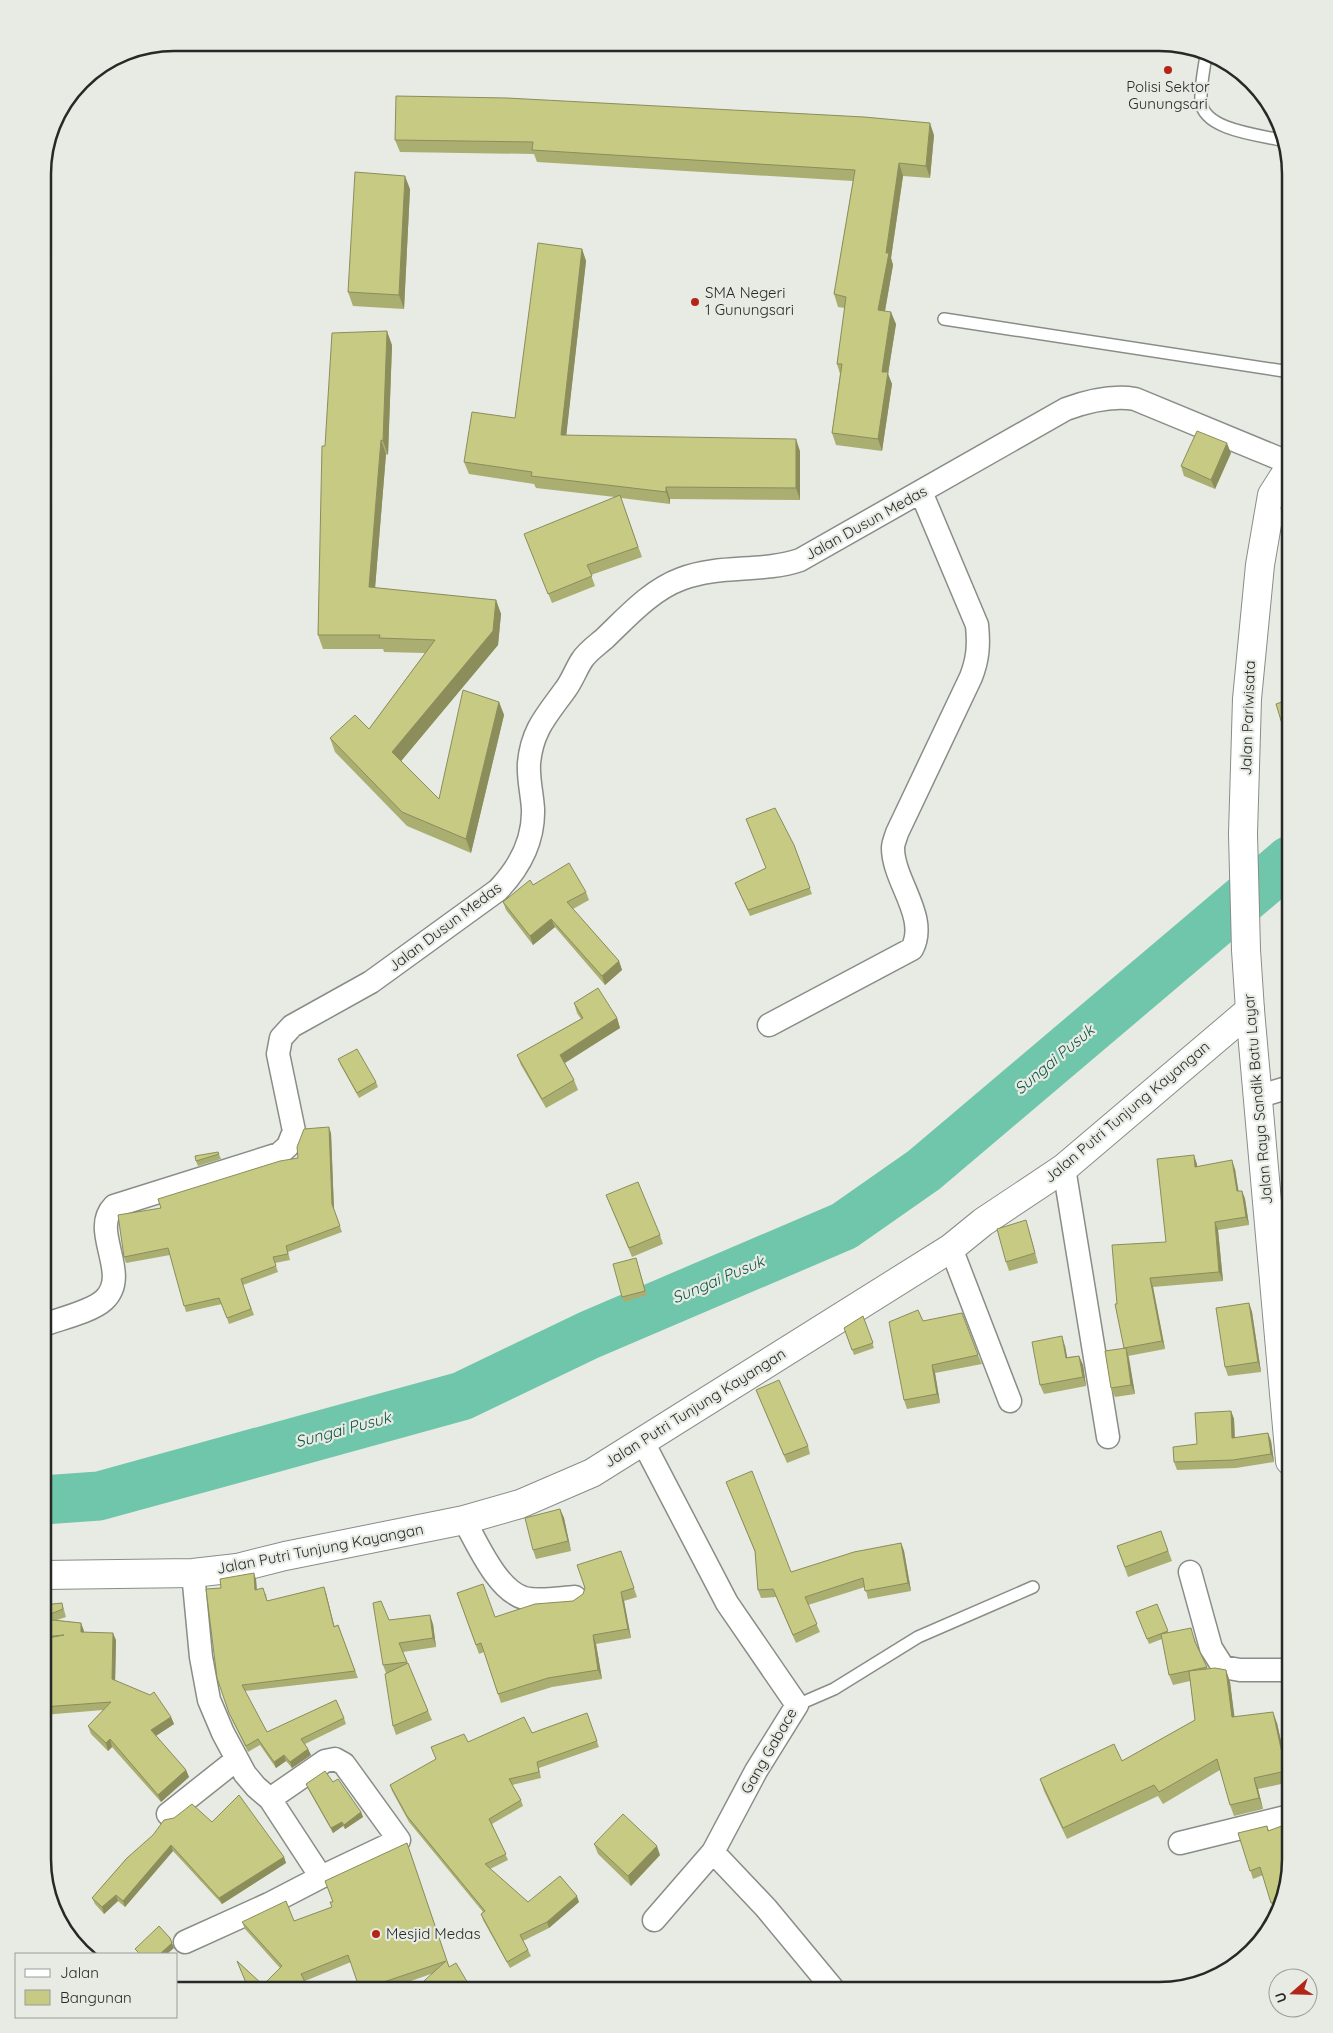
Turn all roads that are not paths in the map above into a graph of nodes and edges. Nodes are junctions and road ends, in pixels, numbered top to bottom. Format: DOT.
graph roads {
  1 [pos="1205,61"];
  2 [pos="1277,139"];
  3 [pos="944,320"];
  4 [pos="1282,371"];
  5 [pos="1282,459"];
  6 [pos="921,492"];
  7 [pos="1281,492"];
  8 [pos="1247,962"];
  9 [pos="1250,1010"];
  10 [pos="769,1025"];
  11 [pos="1282,1089"];
  12 [pos="1257,1096"];
  13 [pos="1064,1168"];
  14 [pos="951,1248"];
  15 [pos="51,1322"];
  16 [pos="1282,1373"];
  17 [pos="1010,1401"];
  18 [pos="1108,1437"];
  19 [pos="643,1442"];
  20 [pos="464,1520"];
  21 [pos="1190,1572"];
  22 [pos="193,1573"];
  23 [pos="51,1575"];
  24 [pos="1033,1587"];
  25 [pos="574,1598"];
  26 [pos="1282,1670"];
  27 [pos="797,1705"];
  28 [pos="236,1760"];
  29 [pos="270,1799"];
  30 [pos="168,1814"];
  31 [pos="1282,1818"];
  32 [pos="1180,1843"];
  33 [pos="714,1852"];
  34 [pos="321,1877"];
  35 [pos="654,1920"];
  36 [pos="185,1942"];
  37 [pos="827,1982"];
  1 -- 2 [label="lane"];
  3 -- 4 [label="lane"];
  5 -- 6 [label="street, Jalan Dusun Medas"];
  6 -- 10 [label="street"];
  6 -- 15 [label="street, Jalan Dusun Medas"];
  7 -- 8 [label="street, Jalan Pariwisata"];
  8 -- 9 [label="street, Jalan Raya Sandik Batu Layar"];
  9 -- 12 [label="street, Jalan Raya Sandik Batu Layar"];
  9 -- 13 [label="street, Jalan Putri Tunjung Kayangan"];
  11 -- 12 [label="street"];
  12 -- 16 [label="street, Jalan Raya Sandik Batu Layar"];
  13 -- 14 [label="street, Jalan Putri Tunjung Kayangan"];
  13 -- 18 [label="street"];
  14 -- 17 [label="street"];
  14 -- 19 [label="street, Jalan Putri Tunjung Kayangan"];
  19 -- 20 [label="street, Jalan Putri Tunjung Kayangan"];
  19 -- 27 [label="street, Gang Gabace"];
  20 -- 22 [label="street, Jalan Putri Tunjung Kayangan"];
  20 -- 25 [label="street"];
  21 -- 26 [label="street"];
  22 -- 23 [label="street, Jalan Putri Tunjung Kayangan"];
  22 -- 28 [label="street"];
  24 -- 27 [label="lane"];
  27 -- 33 [label="street, Gang Gabace"];
  28 -- 29 [label="street"];
  28 -- 30 [label="street"];
  29 -- 34 [label="street"];
  29 -- 34 [label="street"];
  31 -- 32 [label="street"];
  33 -- 35 [label="street, Gang Gabace"];
  33 -- 37 [label="street"];
  34 -- 36 [label="street"];
}
